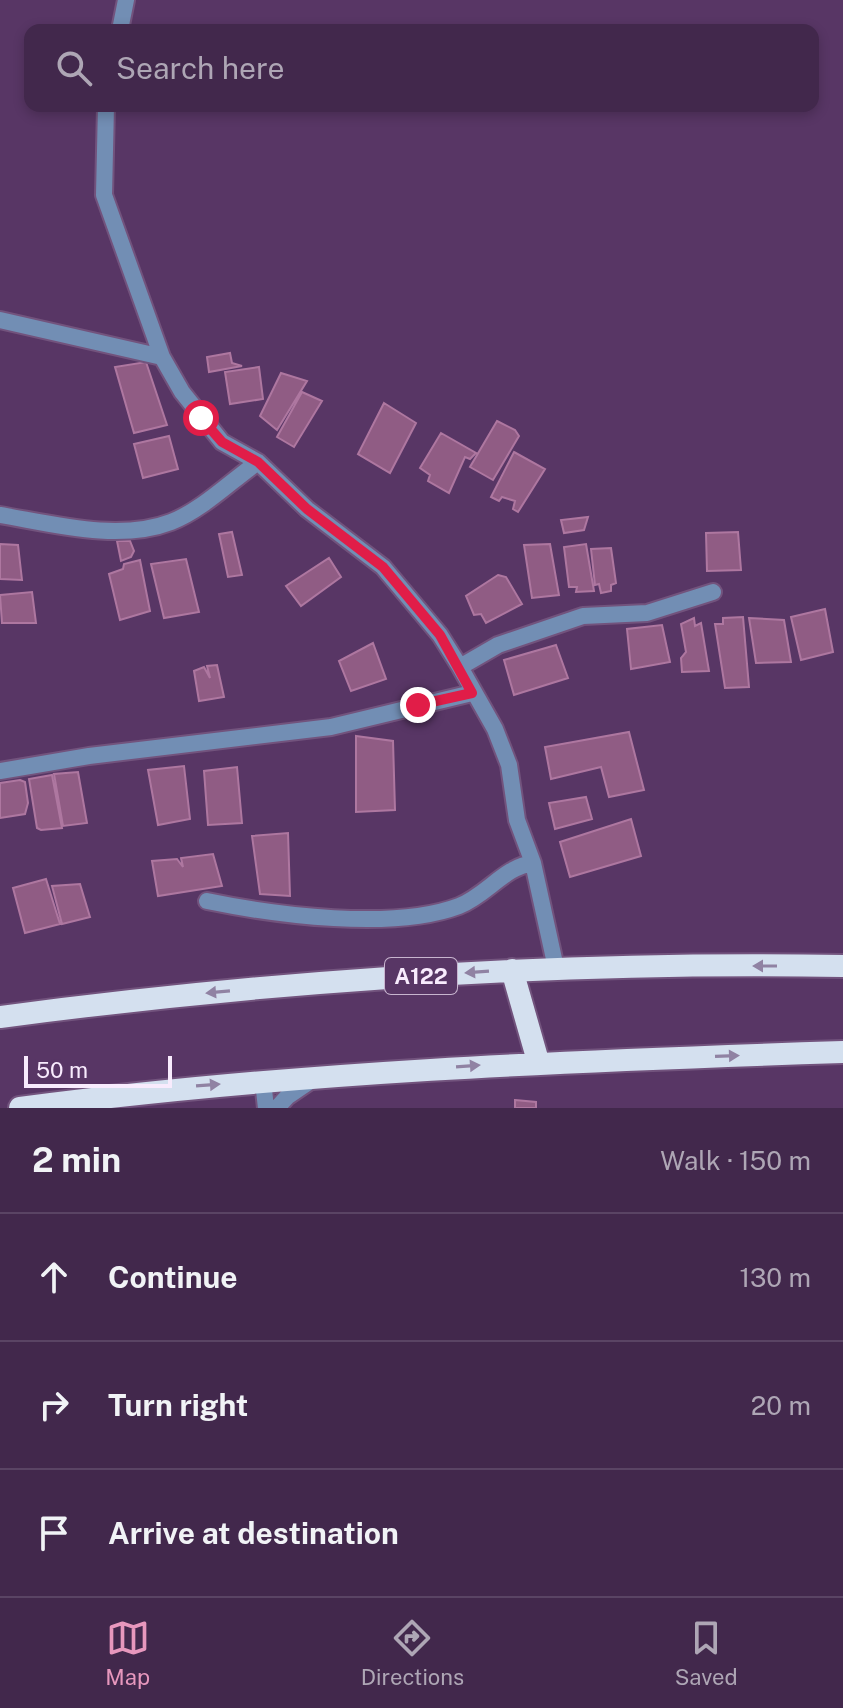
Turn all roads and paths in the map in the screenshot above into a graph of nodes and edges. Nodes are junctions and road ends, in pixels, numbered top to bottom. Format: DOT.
graph roads {
  1 [pos="126,0"];
  2 [pos="121,24"];
  3 [pos="106,112"];
  4 [pos="0,320"];
  5 [pos="162,357"];
  6 [pos="258,462"];
  7 [pos="0,515"];
  8 [pos="713,592"];
  9 [pos="460,667"];
  10 [pos="472,693"];
  11 [pos="0,771"];
  12 [pos="533,863"];
  13 [pos="207,901"];
  14 [pos="843,966"];
  15 [pos="556,968"];
  16 [pos="512,970"];
  17 [pos="0,1017"];
  18 [pos="843,1052"];
  19 [pos="538,1061"];
  20 [pos="316,1077"];
  21 [pos="263,1081"];
  22 [pos="20,1108"];
  23 [pos="266,1108"];
  24 [pos="277,1108"];
  1 -- 2 [label="street"];
  3 -- 5 [label="street"];
  4 -- 5 [label="street"];
  5 -- 6 [label="street"];
  6 -- 7 [label="street"];
  6 -- 9 [label="street"];
  8 -- 9 [label="street"];
  9 -- 10 [label="street"];
  10 -- 11 [label="street"];
  10 -- 12 [label="street"];
  12 -- 13 [label="street"];
  12 -- 15 [label="street"];
  14 -- 15 [label="highway, A122, one-way"];
  15 -- 16 [label="highway, A122"];
  16 -- 17 [label="highway, A122, one-way"];
  16 -- 19 [label="highway"];
  19 -- 18 [label="highway, one-way"];
  20 -- 19 [label="highway, one-way"];
  20 -- 21 [label="highway"];
  20 -- 24 [label="street"];
  22 -- 21 [label="highway, one-way"];
  21 -- 23 [label="street"];
}
